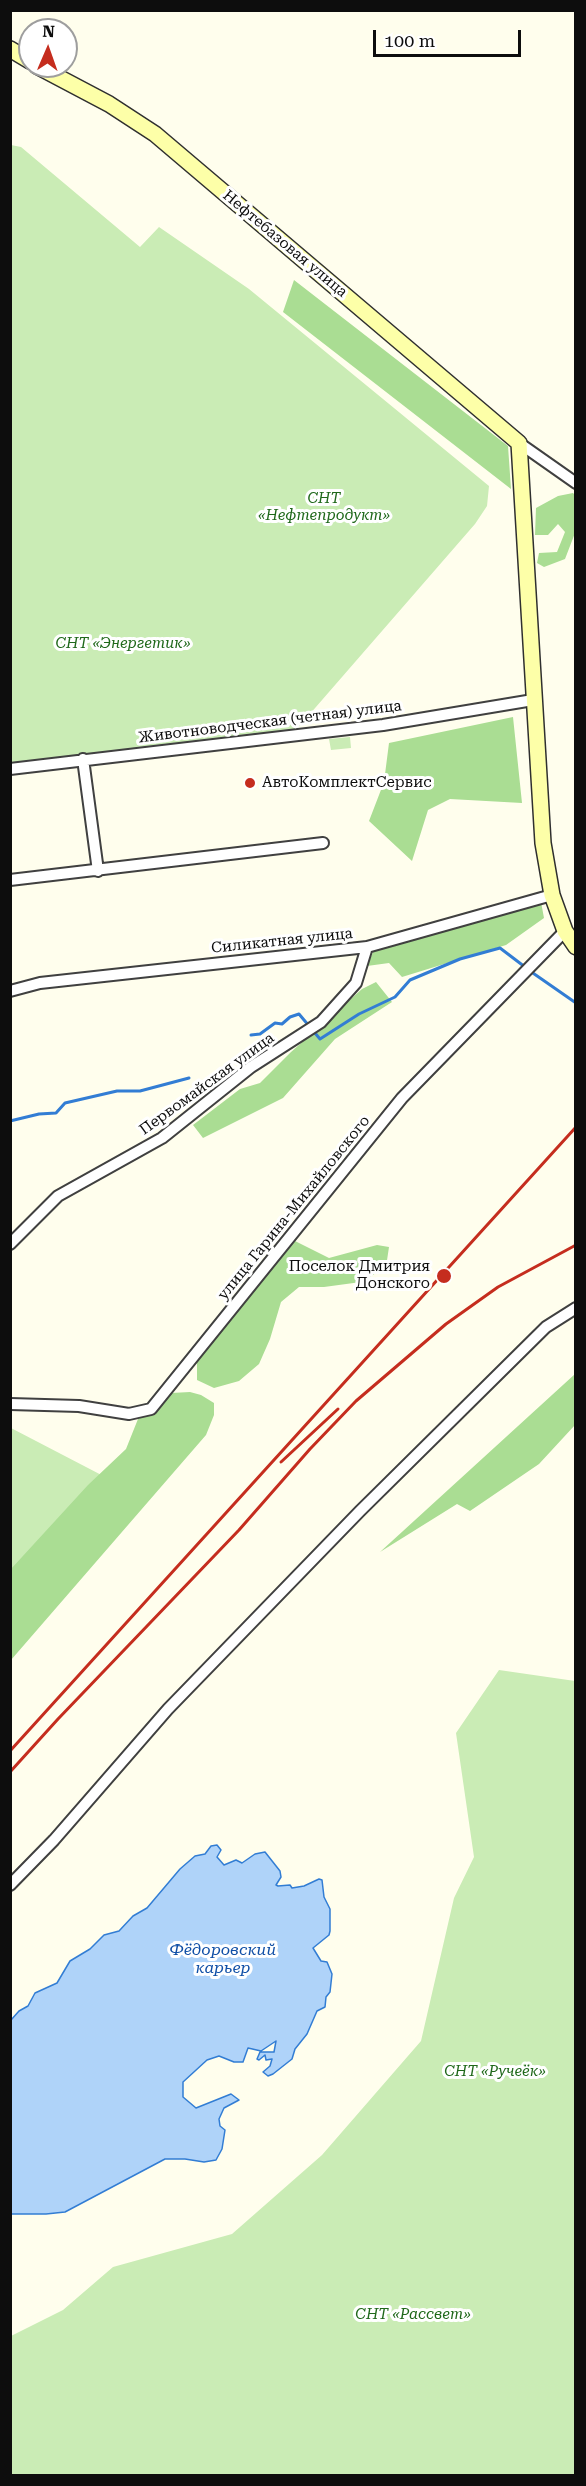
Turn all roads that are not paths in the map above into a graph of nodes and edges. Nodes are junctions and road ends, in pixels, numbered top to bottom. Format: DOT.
graph roads {
  1 [pos="60,78"];
  2 [pos="519,443"];
  3 [pos="576,483"];
  4 [pos="533,700"];
  5 [pos="83,759"];
  6 [pos="10,769"];
  7 [pos="323,843"];
  8 [pos="98,871"];
  9 [pos="10,880"];
  10 [pos="552,895"];
  11 [pos="565,931"];
  12 [pos="368,947"];
  13 [pos="576,947"];
  14 [pos="10,991"];
  15 [pos="10,1244"];
  16 [pos="576,1308"];
  17 [pos="10,1404"];
  18 [pos="10,1884"];
  1 -- 2 [label="street, Нефтебазовая улица"];
  2 -- 3 [label="street"];
  2 -- 4 [label="street"];
  4 -- 5 [label="street, Животноводческая (четная) улица"];
  4 -- 10 [label="street"];
  5 -- 6 [label="street, Животноводческая (четная) улица"];
  5 -- 8 [label="street"];
  7 -- 8 [label="street"];
  8 -- 9 [label="street"];
  10 -- 11 [label="street"];
  10 -- 12 [label="street, Силикатная улица"];
  11 -- 13 [label="street"];
  11 -- 17 [label="street, улица Гарина-Михайловского"];
  12 -- 14 [label="street, Силикатная улица"];
  12 -- 15 [label="street, Первомайская улица"];
  16 -- 18 [label="street"];
}
